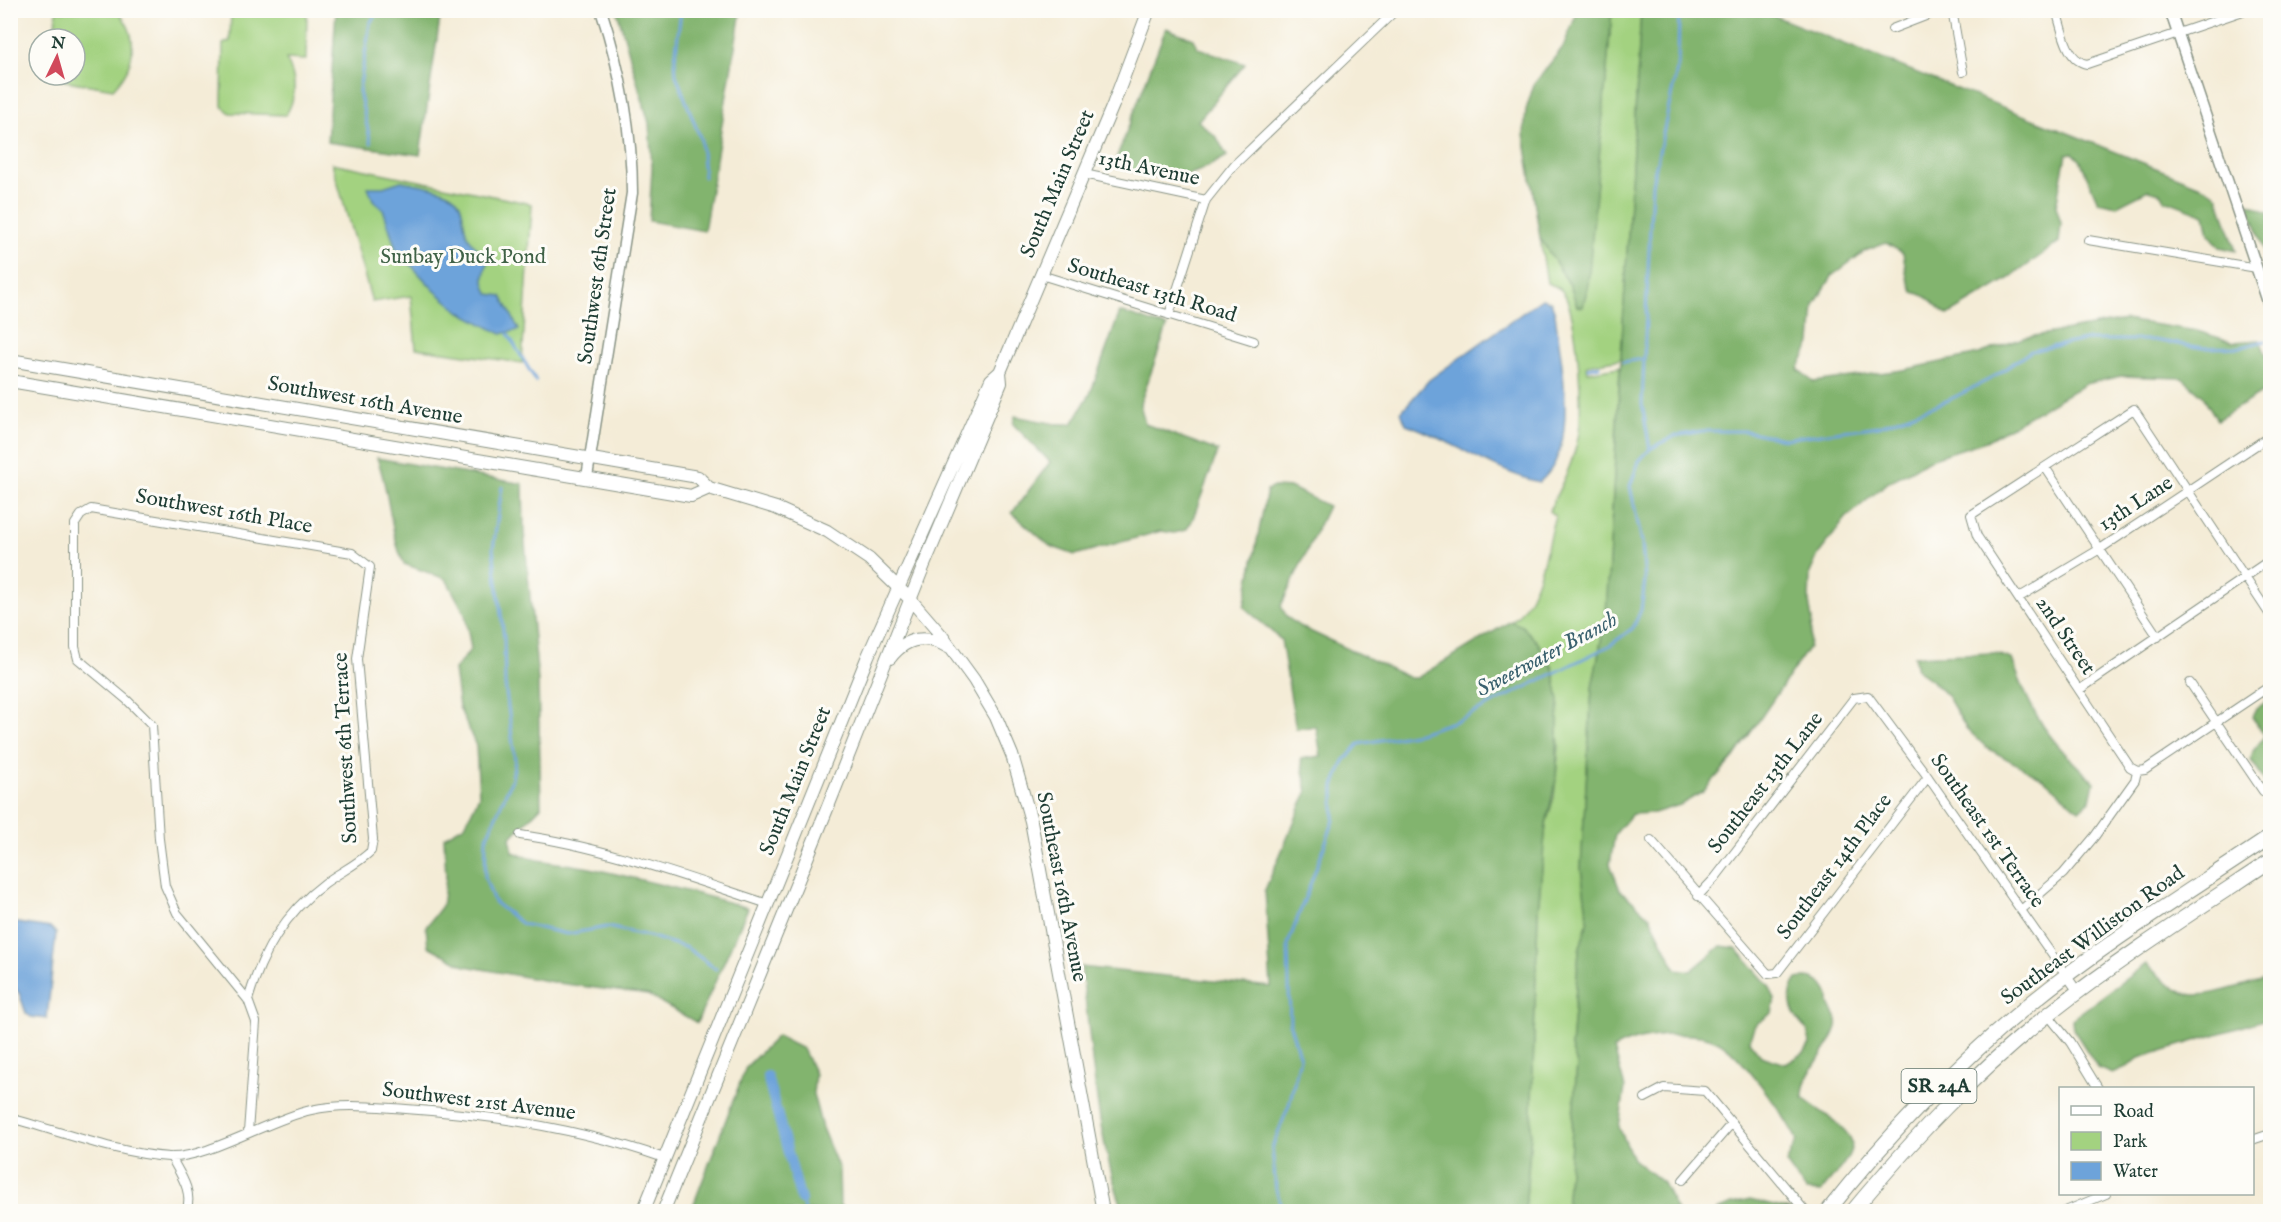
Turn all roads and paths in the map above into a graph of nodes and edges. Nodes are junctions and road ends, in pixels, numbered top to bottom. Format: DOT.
graph roads {
  1 [pos="601,10"];
  2 [pos="1149,10"];
  3 [pos="1396,10"];
  4 [pos="1941,10"];
  5 [pos="1952,10"];
  6 [pos="2056,10"];
  7 [pos="2170,10"];
  8 [pos="2246,10"];
  9 [pos="1892,29"];
  10 [pos="2178,33"];
  11 [pos="1963,72"];
  12 [pos="1084,174"];
  13 [pos="1206,200"];
  14 [pos="2088,240"];
  15 [pos="2257,268"];
  16 [pos="1041,275"];
  17 [pos="2271,308"];
  18 [pos="1169,315"];
  19 [pos="1254,341"];
  20 [pos="10,360"];
  21 [pos="1000,372"];
  22 [pos="10,381"];
  23 [pos="2271,436"];
  24 [pos="590,459"];
  25 [pos="2045,467"];
  26 [pos="587,477"];
  27 [pos="710,488"];
  28 [pos="2188,492"];
  29 [pos="2100,549"];
  30 [pos="360,558"];
  31 [pos="2271,560"];
  32 [pos="2245,577"];
  33 [pos="899,587"];
  34 [pos="2018,598"];
  35 [pos="910,599"];
  36 [pos="2271,615"];
  37 [pos="2158,637"];
  38 [pos="954,651"];
  39 [pos="884,666"];
  40 [pos="2190,683"];
  41 [pos="2271,686"];
  42 [pos="2079,690"];
  43 [pos="1863,695"];
  44 [pos="2217,722"];
  45 [pos="2137,771"];
  46 [pos="1928,777"];
  47 [pos="2263,791"];
  48 [pos="811,793"];
  49 [pos="830,804"];
  50 [pos="520,835"];
  51 [pos="2271,837"];
  52 [pos="1651,840"];
  53 [pos="2238,858"];
  54 [pos="2271,861"];
  55 [pos="2249,875"];
  56 [pos="1698,896"];
  57 [pos="768,904"];
  58 [pos="2021,910"];
  59 [pos="784,912"];
  60 [pos="2066,976"];
  61 [pos="2078,992"];
  62 [pos="248,1000"];
  63 [pos="2048,1015"];
  64 [pos="2097,1087"];
  65 [pos="1645,1098"];
  66 [pos="10,1118"];
  67 [pos="1906,1119"];
  68 [pos="1732,1123"];
  69 [pos="248,1132"];
  70 [pos="1920,1134"];
  71 [pos="2271,1134"];
  72 [pos="2254,1140"];
  73 [pos="171,1157"];
  74 [pos="664,1158"];
  75 [pos="681,1167"];
  76 [pos="1683,1180"];
  77 [pos="2104,1195"];
  78 [pos="186,1212"];
  79 [pos="643,1212"];
  80 [pos="663,1212"];
  81 [pos="1103,1212"];
  82 [pos="1806,1212"];
  83 [pos="1827,1212"];
  84 [pos="1852,1212"];
  85 [pos="2063,1212"];
  1 -- 24 [label="street, Southwest 6th Street"];
  2 -- 12 [label="main road, South Main Street"];
  3 -- 13 [label="street"];
  4 -- 9 [label="street"];
  5 -- 11 [label="street"];
  6 -- 10 [label="street"];
  7 -- 10 [label="street"];
  8 -- 10 [label="street"];
  10 -- 15 [label="street"];
  12 -- 13 [label="street, 13th Avenue"];
  12 -- 16 [label="main road, South Main Street"];
  13 -- 18 [label="street"];
  14 -- 15 [label="street"];
  15 -- 17 [label="street"];
  16 -- 18 [label="street, Southeast 13th Road"];
  16 -- 21 [label="main road, South Main Street"];
  18 -- 19 [label="street, Southeast 13th Road"];
  20 -- 24 [label="main road, Southwest 16th Avenue"];
  21 -- 33 [label="main road, South Main Street"];
  21 -- 35 [label="main road, South Main Street"];
  22 -- 26 [label="main road, Southwest 16th Avenue"];
  23 -- 28 [label="street, 13th Lane"];
  24 -- 26 [label="street, Southwest 6th Street"];
  24 -- 27 [label="main road, Southwest 16th Avenue"];
  25 -- 28 [label="street"];
  25 -- 29 [label="street"];
  25 -- 34 [label="street, 2nd Street"];
  26 -- 27 [label="main road, Southwest 16th Avenue"];
  27 -- 33 [label="main road, Southwest 16th Avenue"];
  28 -- 29 [label="street, 13th Lane"];
  28 -- 32 [label="street"];
  29 -- 34 [label="street, 13th Lane"];
  29 -- 37 [label="street"];
  30 -- 62 [label="street, Southwest 6th Terrace"];
  30 -- 62 [label="street, Southwest 16th Place"];
  31 -- 32 [label="street"];
  32 -- 36 [label="street"];
  32 -- 37 [label="street"];
  33 -- 35 [label="main road, Southwest 16th Avenue"];
  33 -- 48 [label="main road, South Main Street"];
  34 -- 42 [label="street, 2nd Street"];
  35 -- 38 [label="main road, Southeast 16th Avenue"];
  35 -- 39 [label="main road, South Main Street"];
  37 -- 42 [label="street"];
  38 -- 39 [label="main road"];
  38 -- 81 [label="main road, Southeast 16th Avenue"];
  39 -- 49 [label="main road, South Main Street"];
  40 -- 44 [label="street"];
  41 -- 44 [label="street"];
  42 -- 45 [label="street, 2nd Street"];
  43 -- 46 [label="street, Southeast 1st Terrace"];
  43 -- 56 [label="street, Southeast 13th Lane"];
  44 -- 45 [label="street"];
  44 -- 47 [label="street"];
  45 -- 58 [label="street"];
  46 -- 56 [label="street, Southeast 14th Place"];
  46 -- 58 [label="street, Southeast 1st Terrace"];
  48 -- 49 [label="main road"];
  48 -- 57 [label="main road, South Main Street"];
  49 -- 59 [label="main road, South Main Street"];
  50 -- 57 [label="street"];
  51 -- 53 [label="highway, Southeast Williston Road / SR 24A"];
  52 -- 56 [label="street"];
  53 -- 55 [label="highway"];
  53 -- 60 [label="highway, Southeast Williston Road / SR 24A"];
  54 -- 55 [label="highway, Southeast Williston Road / SR 24A"];
  55 -- 61 [label="highway, Southeast Williston Road / SR 24A"];
  57 -- 59 [label="main road"];
  57 -- 74 [label="main road, South Main Street"];
  58 -- 60 [label="street, Southeast 1st Terrace"];
  59 -- 75 [label="main road, South Main Street"];
  60 -- 61 [label="street, Southeast 1st Terrace"];
  60 -- 67 [label="highway, Southeast Williston Road / SR 24A"];
  61 -- 63 [label="highway, Southeast Williston Road / SR 24A"];
  62 -- 69 [label="street"];
  63 -- 64 [label="street"];
  63 -- 70 [label="highway, Southeast Williston Road / SR 24A"];
  65 -- 68 [label="street"];
  66 -- 73 [label="street, Southwest 21st Avenue"];
  67 -- 70 [label="highway"];
  67 -- 83 [label="highway, Southeast Williston Road / SR 24A"];
  68 -- 76 [label="street"];
  68 -- 82 [label="street"];
  69 -- 73 [label="street, Southwest 21st Avenue"];
  69 -- 74 [label="street, Southwest 21st Avenue"];
  70 -- 84 [label="highway, Southeast Williston Road / SR 24A"];
  71 -- 72 [label="street"];
  73 -- 78 [label="street"];
  74 -- 75 [label="main road"];
  74 -- 79 [label="main road, South Main Street"];
  75 -- 80 [label="main road, South Main Street"];
  77 -- 85 [label="street"];
}
